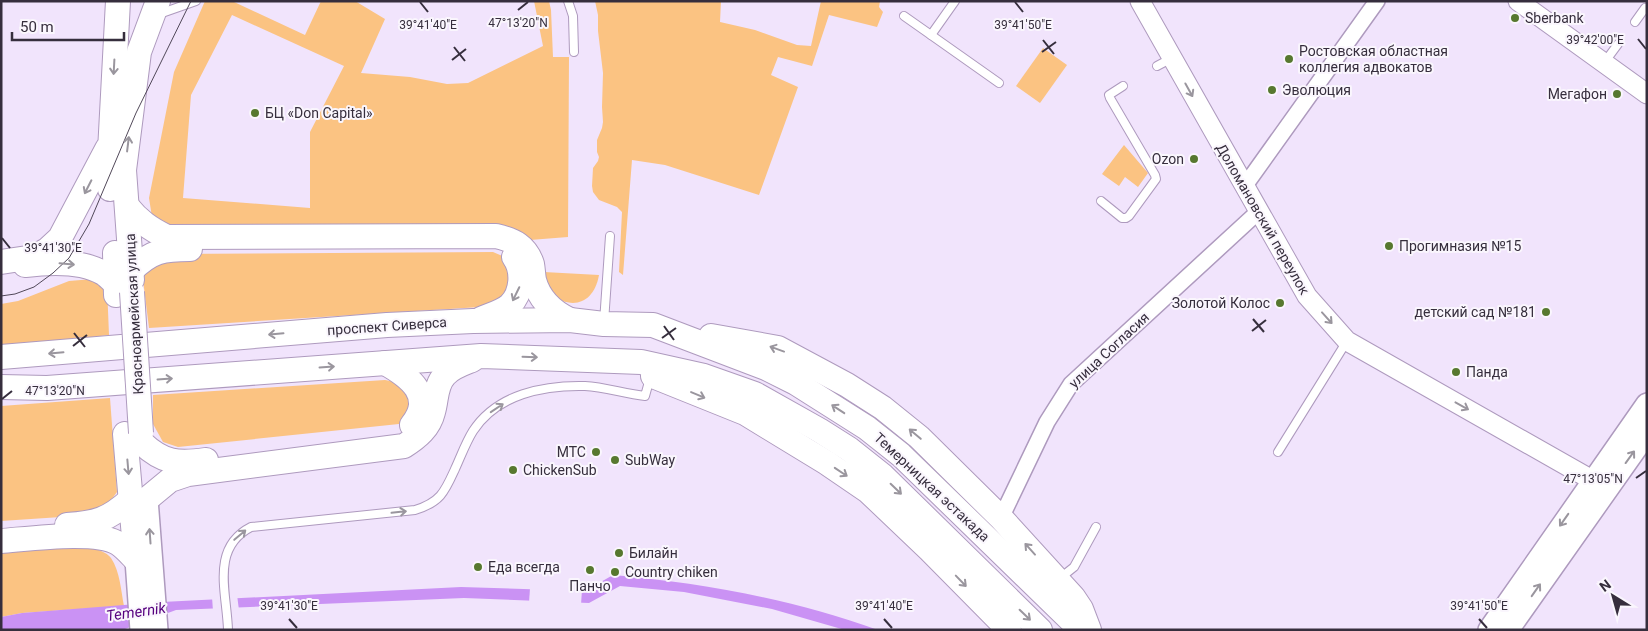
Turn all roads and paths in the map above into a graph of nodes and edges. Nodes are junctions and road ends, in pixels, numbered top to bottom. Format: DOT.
graph roads {
  1 [pos="118,1"];
  2 [pos="196,1"];
  3 [pos="568,1"];
  4 [pos="955,1"];
  5 [pos="1140,1"];
  6 [pos="1377,1"];
  7 [pos="1518,1"];
  8 [pos="1645,8"];
  9 [pos="155,9"];
  10 [pos="904,16"];
  11 [pos="1635,22"];
  12 [pos="931,35"];
  13 [pos="1618,44"];
  14 [pos="574,52"];
  15 [pos="1604,63"];
  16 [pos="999,83"];
  17 [pos="1123,86"];
  18 [pos="1643,89"];
  19 [pos="110,143"];
  20 [pos="1244,187"];
  21 [pos="1101,201"];
  22 [pos="127,206"];
  23 [pos="1258,212"];
  24 [pos="610,236"];
  25 [pos="1,262"];
  26 [pos="1,268"];
  27 [pos="124,285"];
  28 [pos="570,320"];
  29 [pos="473,321"];
  30 [pos="604,324"];
  31 [pos="652,326"];
  32 [pos="1347,341"];
  33 [pos="481,356"];
  34 [pos="1,357"];
  35 [pos="585,360"];
  36 [pos="385,363"];
  37 [pos="766,368"];
  38 [pos="650,375"];
  39 [pos="1,387"];
  40 [pos="46,388"];
  41 [pos="1,398"];
  42 [pos="1647,404"];
  43 [pos="1647,433"];
  44 [pos="136,436"];
  45 [pos="1278,452"];
  46 [pos="1592,480"];
  47 [pos="139,500"];
  48 [pos="1002,518"];
  49 [pos="1096,527"];
  50 [pos="1,528"];
  51 [pos="1,541"];
  52 [pos="142,568"];
  53 [pos="1058,580"];
  54 [pos="228,628"];
  55 [pos="141,630"];
  56 [pos="157,630"];
  57 [pos="1009,630"];
  58 [pos="1040,630"];
  59 [pos="1081,630"];
  60 [pos="1089,630"];
  61 [pos="1489,630"];
  62 [pos="1508,630"];
  1 -- 19 [label="main road, Красноармейская улица, one-way"];
  2 -- 9 [label="lane"];
  3 -- 14 [label="lane"];
  4 -- 12 [label="lane"];
  5 -- 20 [label="street, Доломановский переулок, one-way"];
  6 -- 20 [label="street"];
  7 -- 15 [label="street"];
  8 -- 11 [label="lane"];
  22 -- 9 [label="main road, Красноармейская улица, one-way"];
  10 -- 12 [label="lane"];
  12 -- 16 [label="lane"];
  13 -- 15 [label="lane"];
  15 -- 18 [label="street"];
  17 -- 21 [label="lane"];
  19 -- 25 [label="main road, one-way"];
  19 -- 27 [label="main road, Красноармейская улица"];
  20 -- 23 [label="street, Доломановский переулок"];
  22 -- 27 [label="main road, Красноармейская улица"];
  22 -- 28 [label="main road"];
  23 -- 32 [label="street, Доломановский переулок, one-way"];
  23 -- 48 [label="street, улица Согласия"];
  24 -- 30 [label="lane"];
  26 -- 27 [label="main road, one-way"];
  27 -- 29 [label="main road, one-way"];
  27 -- 44 [label="main road, Красноармейская улица"];
  28 -- 29 [label="main road, проспект Сиверса"];
  28 -- 30 [label="main road, проспект Сиверса"];
  29 -- 34 [label="main road, проспект Сиверса, one-way"];
  30 -- 31 [label="main road, проспект Сиверса"];
  31 -- 37 [label="main road, проспект Сиверса"];
  48 -- 31 [label="main road, one-way"];
  32 -- 45 [label="lane"];
  32 -- 46 [label="street, Доломановский переулок, one-way"];
  33 -- 35 [label="main road, one-way"];
  33 -- 36 [label="main road"];
  33 -- 47 [label="main road"];
  35 -- 38 [label="main road"];
  35 -- 58 [label="main road, Темерницкая эстакада, one-way"];
  40 -- 36 [label="main road, one-way"];
  36 -- 44 [label="main road"];
  59 -- 37 [label="main road, Темерницкая эстакада, one-way"];
  54 -- 38 [label="lane, one-way"];
  38 -- 57 [label="main road, one-way"];
  39 -- 40 [label="main road"];
  40 -- 41 [label="main road"];
  42 -- 46 [label="main road"];
  62 -- 43 [label="main road, one-way"];
  44 -- 47 [label="main road, Красноармейская улица"];
  46 -- 61 [label="main road, one-way"];
  47 -- 50 [label="main road"];
  47 -- 52 [label="main road, Красноармейская улица"];
  53 -- 48 [label="main road, one-way"];
  49 -- 53 [label="lane"];
  51 -- 52 [label="main road"];
  52 -- 55 [label="main road, Красноармейская улица"];
  52 -- 56 [label="main road, Красноармейская улица"];
  53 -- 60 [label="main road"];
}
